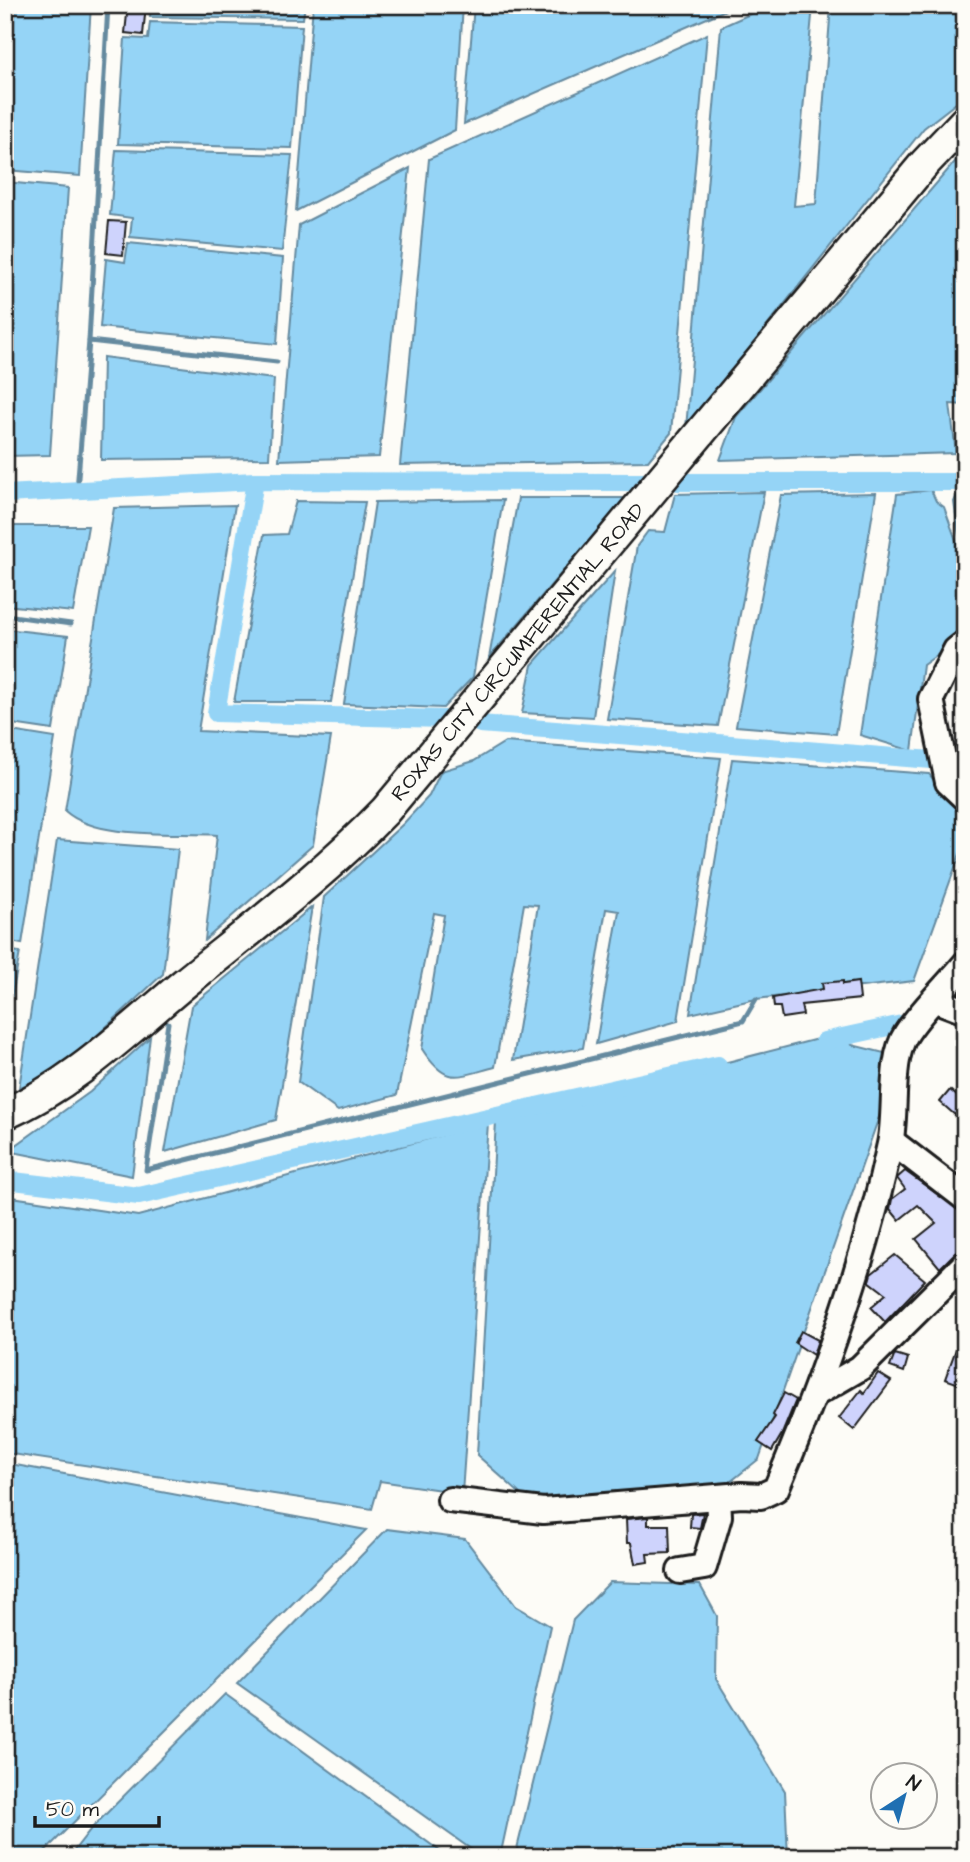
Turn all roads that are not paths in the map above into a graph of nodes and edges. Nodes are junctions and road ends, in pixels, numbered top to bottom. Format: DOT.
graph roads {
  1 [pos="965,121"];
  2 [pos="965,643"];
  3 [pos="965,798"];
  4 [pos="965,964"];
  5 [pos="936,1000"];
  6 [pos="965,1011"];
  7 [pos="5,1114"];
  8 [pos="891,1141"];
  9 [pos="965,1198"];
  10 [pos="965,1264"];
  11 [pos="817,1393"];
  12 [pos="718,1497"];
  13 [pos="450,1500"];
  14 [pos="680,1571"];
  1 -- 7 [label="main road, ROXAS CITY CIRCUMFERENTIAL ROAD"];
  2 -- 3 [label="street"];
  4 -- 5 [label="street"];
  5 -- 6 [label="street"];
  5 -- 8 [label="street"];
  8 -- 9 [label="street"];
  8 -- 11 [label="street"];
  10 -- 11 [label="street"];
  11 -- 12 [label="street"];
  12 -- 13 [label="street"];
  12 -- 14 [label="street"];
}
